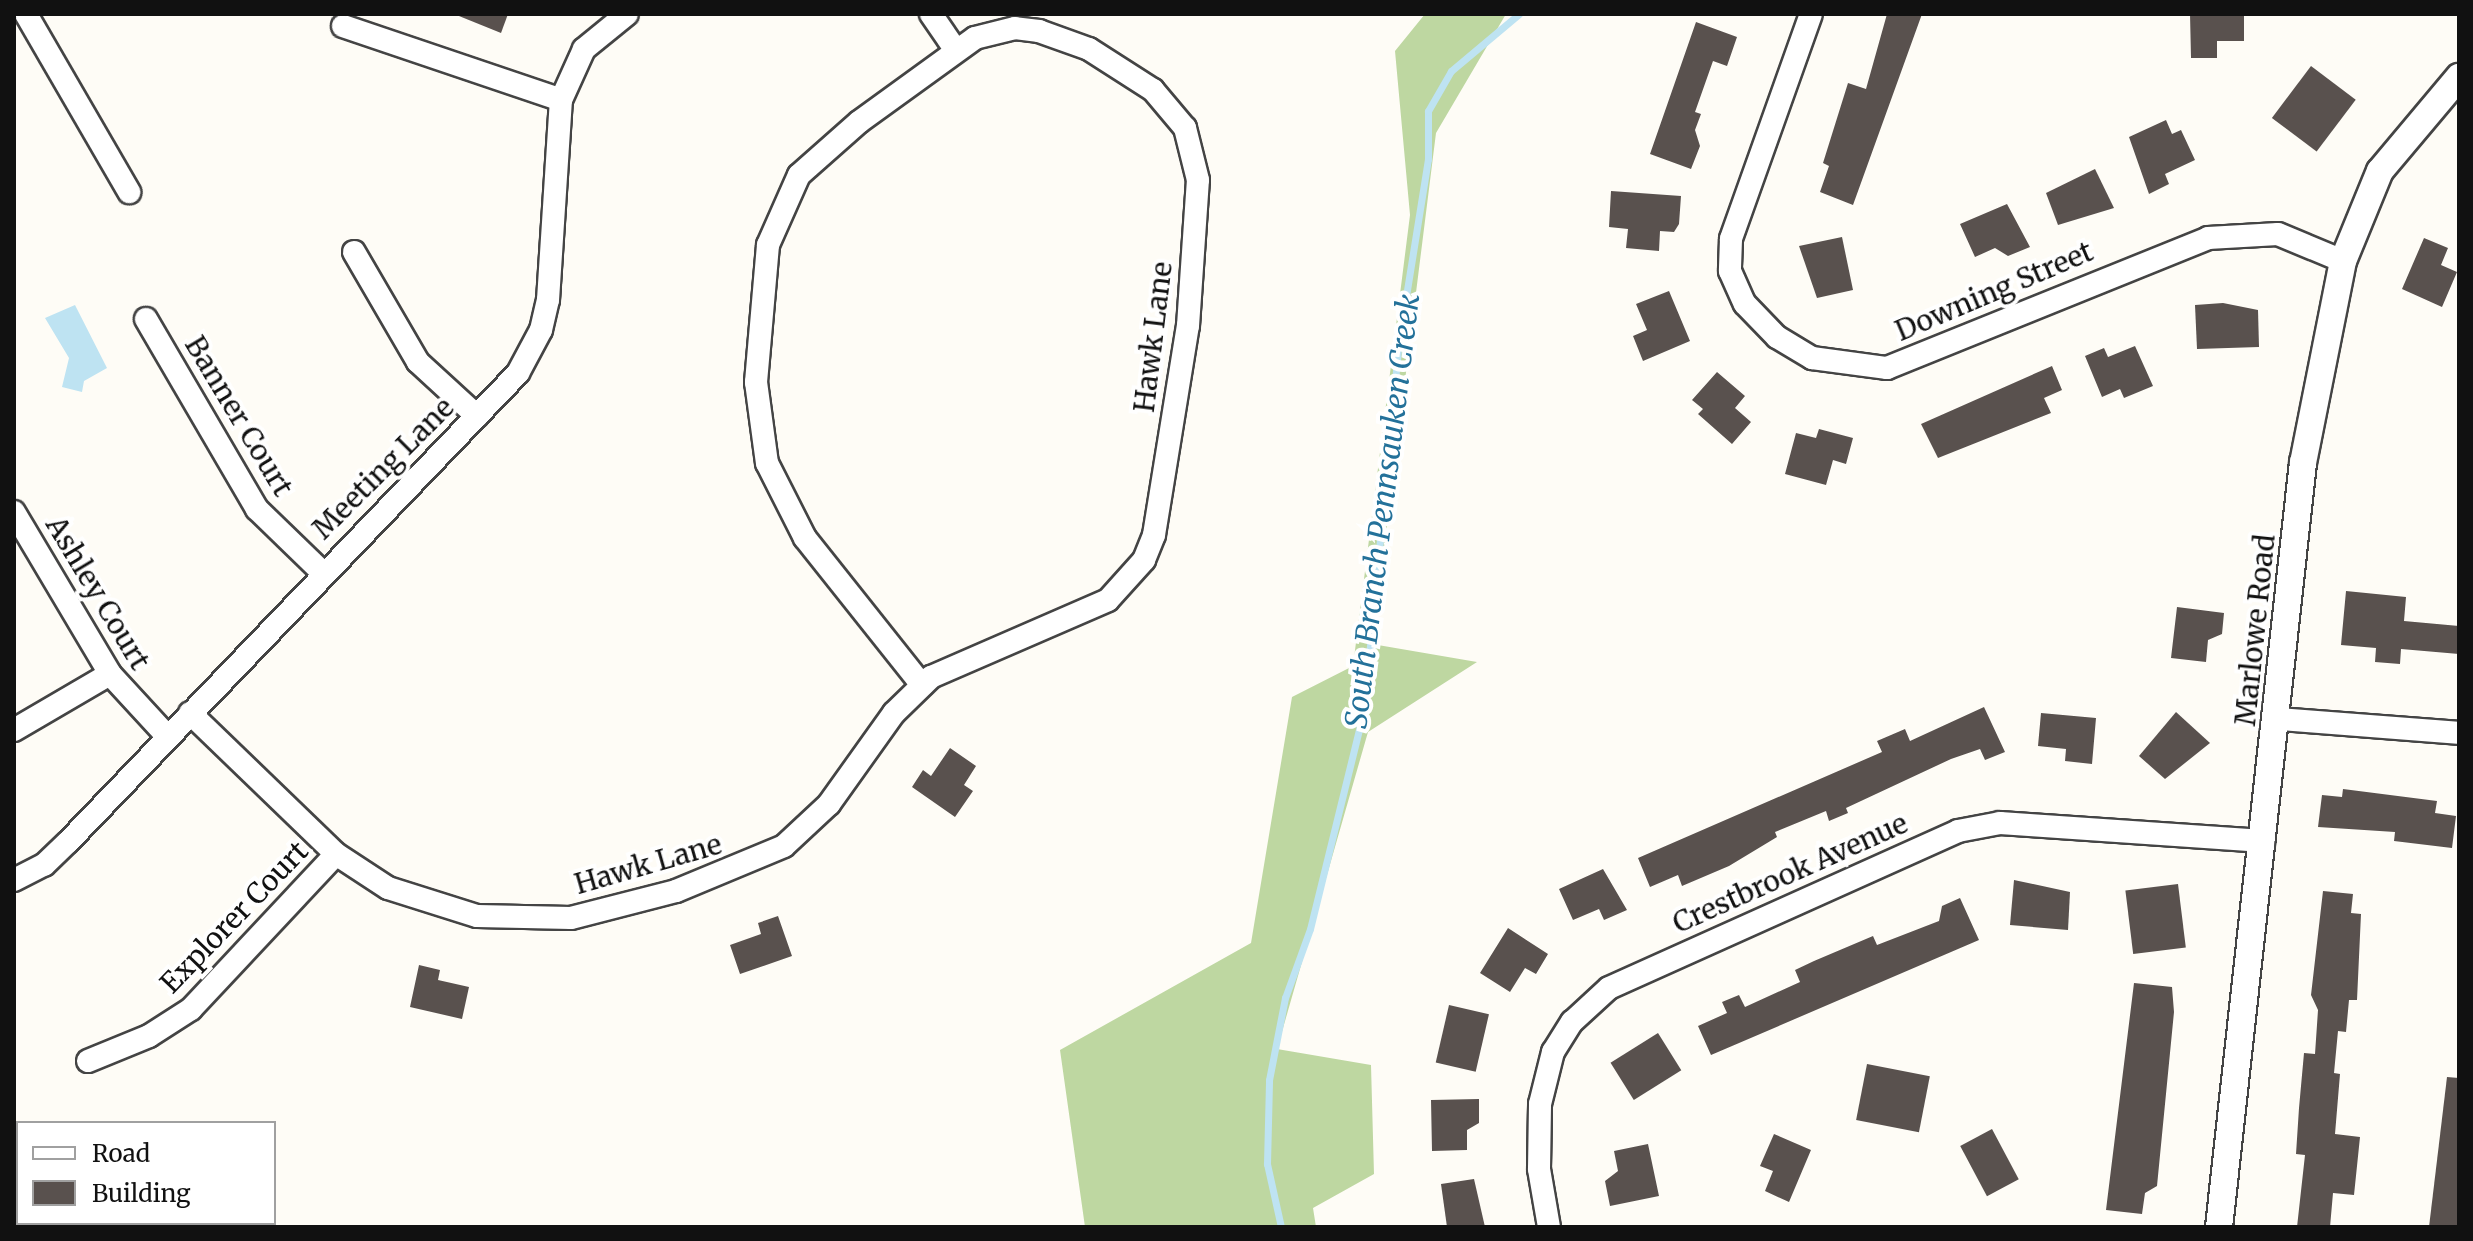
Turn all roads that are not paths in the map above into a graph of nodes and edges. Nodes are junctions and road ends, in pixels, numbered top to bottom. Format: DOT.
graph roads {
  1 [pos="26,14"];
  2 [pos="627,14"];
  3 [pos="931,14"];
  4 [pos="1811,14"];
  5 [pos="343,26"];
  6 [pos="955,49"];
  7 [pos="2459,77"];
  8 [pos="561,100"];
  9 [pos="129,192"];
  10 [pos="354,252"];
  11 [pos="2343,261"];
  12 [pos="146,319"];
  13 [pos="477,416"];
  14 [pos="14,512"];
  15 [pos="322,572"];
  16 [pos="110,674"];
  17 [pos="922,685"];
  18 [pos="190,713"];
  19 [pos="2279,719"];
  20 [pos="14,730"];
  21 [pos="2459,733"];
  22 [pos="168,737"];
  23 [pos="2263,841"];
  24 [pos="336,854"];
  25 [pos="14,880"];
  26 [pos="88,1061"];
  27 [pos="1549,1227"];
  28 [pos="2219,1227"];
  1 -- 9 [label="street"];
  2 -- 8 [label="street, Meeting Lane"];
  3 -- 6 [label="street"];
  4 -- 11 [label="street, Downing Street"];
  5 -- 8 [label="street"];
  6 -- 17 [label="street, Hawk Lane"];
  6 -- 17 [label="street, Hawk Lane"];
  7 -- 11 [label="street, Marlowe Road"];
  8 -- 13 [label="street, Meeting Lane"];
  10 -- 13 [label="street"];
  11 -- 19 [label="street, Marlowe Road"];
  12 -- 15 [label="street, Banner Court"];
  13 -- 15 [label="street, Meeting Lane"];
  14 -- 16 [label="street, Ashley Court"];
  15 -- 18 [label="street, Meeting Lane"];
  16 -- 20 [label="street, Ashley Court"];
  16 -- 22 [label="street, Ashley Court"];
  17 -- 24 [label="street, Hawk Lane"];
  18 -- 22 [label="street, Meeting Lane"];
  18 -- 24 [label="street, Hawk Lane"];
  19 -- 21 [label="street"];
  19 -- 23 [label="street, Marlowe Road"];
  22 -- 25 [label="street, Meeting Lane"];
  23 -- 27 [label="street, Crestbrook Avenue"];
  23 -- 28 [label="street, Marlowe Road"];
  24 -- 26 [label="street, Explorer Court"];
}
